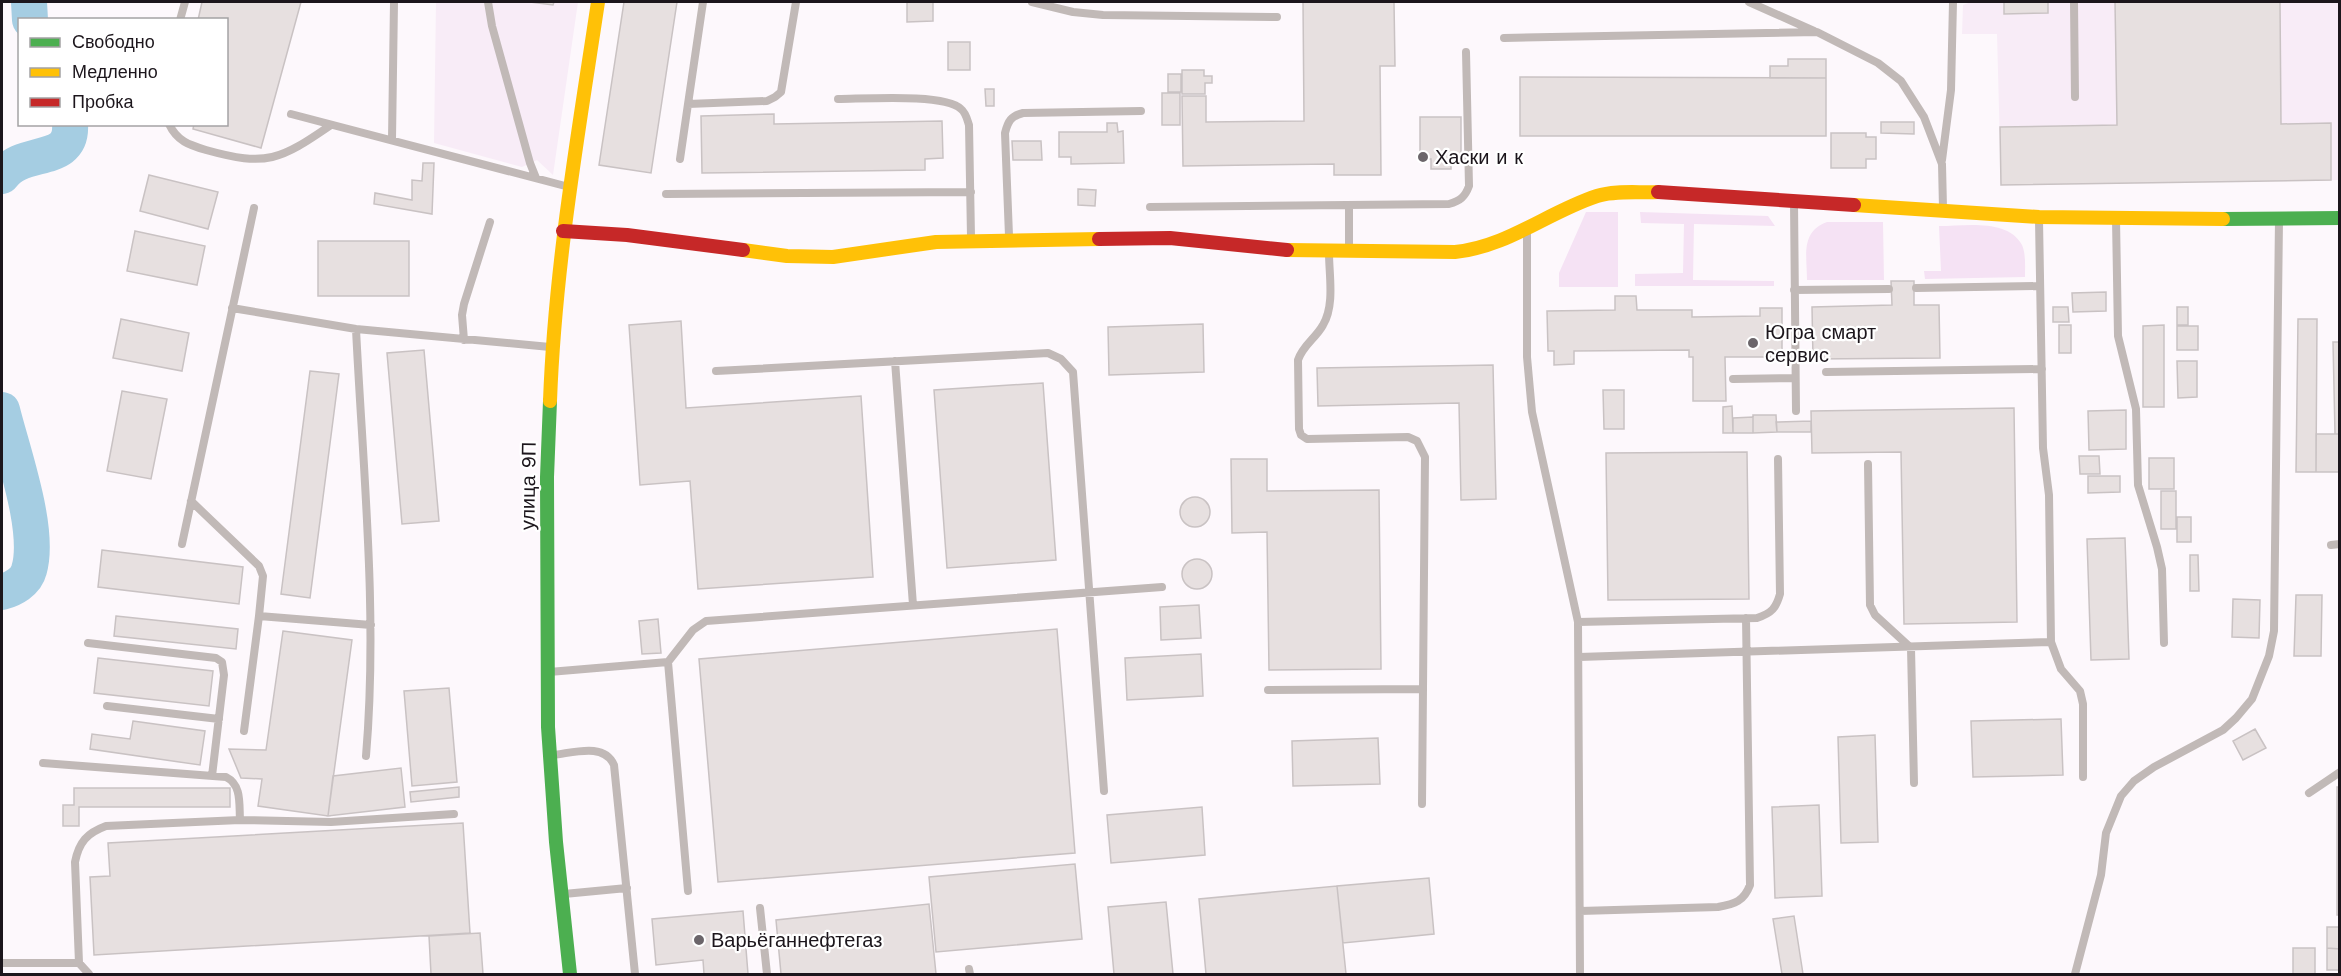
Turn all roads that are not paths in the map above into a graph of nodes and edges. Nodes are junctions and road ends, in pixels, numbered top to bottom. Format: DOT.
graph roads {
  1 [pos="185,2"];
  2 [pos="394,2"];
  3 [pos="488,2"];
  4 [pos="598,2"];
  5 [pos="703,2"];
  6 [pos="796,2"];
  7 [pos="1032,2"];
  8 [pos="1749,2"];
  9 [pos="1953,2"];
  10 [pos="2074,2"];
  11 [pos="1277,17"];
  12 [pos="181,18"];
  13 [pos="1817,32"];
  14 [pos="1504,38"];
  15 [pos="1466,52"];
  16 [pos="2075,97"];
  17 [pos="838,99"];
  18 [pos="688,104"];
  19 [pos="1141,111"];
  20 [pos="291,114"];
  21 [pos="331,124"];
  22 [pos="170,126"];
  23 [pos="392,140"];
  24 [pos="680,159"];
  25 [pos="1941,164"];
  26 [pos="536,178"];
  27 [pos="569,187"];
  28 [pos="971,192"];
  29 [pos="666,194"];
  30 [pos="1794,201"];
  31 [pos="1348,205"];
  32 [pos="1150,207"];
  33 [pos="254,208"];
  34 [pos="1943,211"];
  35 [pos="2039,217"];
  36 [pos="2116,218"];
  37 [pos="2340,218"];
  38 [pos="2279,219"];
  39 [pos="490,222"];
  40 [pos="1527,229"];
  41 [pos="563,231"];
  42 [pos="1009,239"];
  43 [pos="971,240"];
  44 [pos="1329,253"];
  45 [pos="1349,253"];
  46 [pos="2040,286"];
  47 [pos="1916,288"];
  48 [pos="1889,289"];
  49 [pos="1794,290"];
  50 [pos="232,308"];
  51 [pos="356,329"];
  52 [pos="464,340"];
  53 [pos="552,347"];
  54 [pos="896,361"];
  55 [pos="2042,369"];
  56 [pos="716,371"];
  57 [pos="1826,372"];
  58 [pos="1795,378"];
  59 [pos="1733,379"];
  60 [pos="1796,411"];
  61 [pos="1778,459"];
  62 [pos="1868,464"];
  63 [pos="191,501"];
  64 [pos="182,544"];
  65 [pos="1162,587"];
  66 [pos="1090,592"];
  67 [pos="913,604"];
  68 [pos="258,616"];
  69 [pos="1746,618"];
  70 [pos="1578,622"];
  71 [pos="371,626"];
  72 [pos="2051,642"];
  73 [pos="88,643"];
  74 [pos="2164,643"];
  75 [pos="1911,648"];
  76 [pos="1746,652"];
  77 [pos="1579,657"];
  78 [pos="668,662"];
  79 [pos="547,673"];
  80 [pos="1423,689"];
  81 [pos="1268,690"];
  82 [pos="107,706"];
  83 [pos="219,719"];
  84 [pos="244,731"];
  85 [pos="549,755"];
  86 [pos="366,756"];
  87 [pos="43,763"];
  88 [pos="2340,772"];
  89 [pos="212,776"];
  90 [pos="2083,777"];
  91 [pos="1914,783"];
  92 [pos="1104,791"];
  93 [pos="2309,793"];
  94 [pos="1422,804"];
  95 [pos="454,814"];
  96 [pos="240,820"];
  97 [pos="627,888"];
  98 [pos="688,891"];
  99 [pos="562,894"];
  100 [pos="760,908"];
  101 [pos="1580,911"];
  102 [pos="2,963"];
  103 [pos="79,963"];
  104 [pos="89,975"];
  105 [pos="570,975"];
  106 [pos="635,975"];
  107 [pos="767,975"];
  108 [pos="1580,975"];
  109 [pos="2075,975"];
  1 -- 12 [label="lane"];
  2 -- 23 [label="lane"];
  3 -- 26 [label="lane"];
  4 -- 27 [label="street, улица 9П"];
  5 -- 18 [label="lane"];
  6 -- 18 [label="lane"];
  7 -- 11 [label="lane"];
  8 -- 13 [label="lane"];
  9 -- 25 [label="lane"];
  10 -- 16 [label="lane"];
  13 -- 14 [label="lane"];
  13 -- 25 [label="lane"];
  15 -- 31 [label="lane"];
  17 -- 28 [label="lane"];
  18 -- 24 [label="lane"];
  19 -- 42 [label="lane"];
  20 -- 21 [label="lane"];
  21 -- 22 [label="lane"];
  21 -- 23 [label="lane"];
  23 -- 26 [label="lane"];
  25 -- 34 [label="lane"];
  26 -- 27 [label="lane"];
  27 -- 41 [label="street, улица 9П"];
  28 -- 29 [label="lane"];
  28 -- 43 [label="lane"];
  30 -- 34 [label="street"];
  30 -- 40 [label="street"];
  30 -- 49 [label="lane"];
  31 -- 32 [label="lane"];
  31 -- 45 [label="lane"];
  33 -- 50 [label="lane"];
  34 -- 35 [label="street"];
  35 -- 36 [label="street"];
  35 -- 46 [label="lane"];
  36 -- 38 [label="street"];
  36 -- 74 [label="lane"];
  37 -- 38 [label="street"];
  38 -- 109 [label="lane"];
  39 -- 52 [label="lane"];
  40 -- 45 [label="street"];
  40 -- 70 [label="lane"];
  41 -- 43 [label="street"];
  41 -- 53 [label="street, улица 9П"];
  42 -- 43 [label="street"];
  42 -- 44 [label="street"];
  44 -- 45 [label="street"];
  44 -- 80 [label="lane"];
  46 -- 47 [label="lane"];
  46 -- 55 [label="lane"];
  48 -- 49 [label="lane"];
  49 -- 58 [label="lane"];
  50 -- 51 [label="lane"];
  50 -- 63 [label="lane"];
  51 -- 52 [label="lane"];
  51 -- 71 [label="lane"];
  52 -- 53 [label="lane"];
  53 -- 79 [label="street, улица 9П"];
  54 -- 56 [label="lane"];
  54 -- 66 [label="lane"];
  54 -- 67 [label="lane"];
  55 -- 57 [label="lane"];
  55 -- 72 [label="lane"];
  58 -- 59 [label="lane"];
  58 -- 60 [label="lane"];
  61 -- 69 [label="lane"];
  62 -- 75 [label="lane"];
  63 -- 64 [label="lane"];
  63 -- 68 [label="lane"];
  65 -- 66 [label="lane"];
  66 -- 67 [label="lane"];
  66 -- 92 [label="lane"];
  67 -- 78 [label="lane"];
  68 -- 71 [label="lane"];
  68 -- 84 [label="lane"];
  69 -- 70 [label="lane"];
  69 -- 76 [label="lane"];
  70 -- 77 [label="lane"];
  71 -- 86 [label="lane"];
  72 -- 75 [label="lane"];
  72 -- 90 [label="lane"];
  73 -- 83 [label="lane"];
  75 -- 76 [label="lane"];
  75 -- 91 [label="lane"];
  76 -- 77 [label="lane"];
  76 -- 101 [label="lane"];
  77 -- 101 [label="lane"];
  78 -- 79 [label="lane"];
  78 -- 98 [label="lane"];
  79 -- 85 [label="street, улица 9П"];
  80 -- 81 [label="lane"];
  80 -- 94 [label="lane"];
  82 -- 83 [label="lane"];
  83 -- 89 [label="lane"];
  85 -- 97 [label="lane"];
  85 -- 99 [label="street, улица 9П"];
  87 -- 89 [label="lane"];
  88 -- 93 [label="lane"];
  89 -- 96 [label="lane"];
  95 -- 96 [label="lane"];
  96 -- 103 [label="lane"];
  97 -- 99 [label="lane"];
  97 -- 106 [label="lane"];
  99 -- 105 [label="street, улица 9П"];
  100 -- 107 [label="lane"];
  101 -- 108 [label="lane"];
  102 -- 103 [label="lane"];
  103 -- 104 [label="lane"];
}
